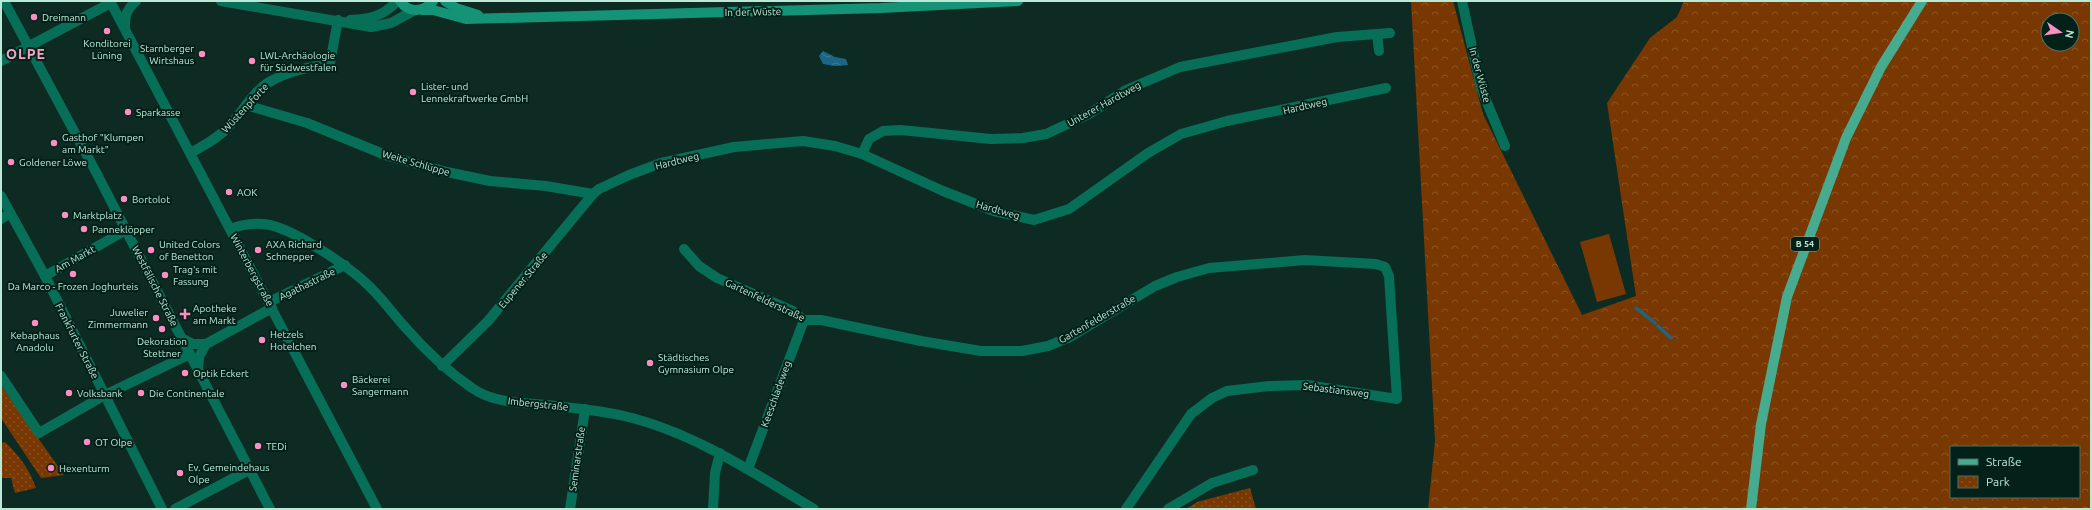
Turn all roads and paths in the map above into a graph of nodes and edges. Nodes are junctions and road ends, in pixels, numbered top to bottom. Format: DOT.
graph roads {
  1 [pos="4,1"];
  2 [pos="136,1"];
  3 [pos="221,1"];
  4 [pos="397,1"];
  5 [pos="400,1"];
  6 [pos="433,1"];
  7 [pos="445,1"];
  8 [pos="1018,1"];
  9 [pos="1462,1"];
  10 [pos="1922,1"];
  11 [pos="108,4"];
  12 [pos="418,10"];
  13 [pos="488,17"];
  14 [pos="338,20"];
  15 [pos="126,30"];
  16 [pos="1377,34"];
  17 [pos="1390,34"];
  18 [pos="28,46"];
  19 [pos="1379,51"];
  20 [pos="1,61"];
  21 [pos="1386,88"];
  22 [pos="246,105"];
  23 [pos="1505,146"];
  24 [pos="191,153"];
  25 [pos="862,154"];
  26 [pos="596,192"];
  27 [pos="1,196"];
  28 [pos="5,217"];
  29 [pos="230,229"];
  30 [pos="126,230"];
  31 [pos="684,249"];
  32 [pos="345,265"];
  33 [pos="1385,267"];
  34 [pos="45,276"];
  35 [pos="271,305"];
  36 [pos="804,320"];
  37 [pos="181,338"];
  38 [pos="206,344"];
  39 [pos="190,354"];
  40 [pos="442,366"];
  41 [pos="198,370"];
  42 [pos="1,376"];
  43 [pos="105,395"];
  44 [pos="585,409"];
  45 [pos="720,454"];
  46 [pos="748,469"];
  47 [pos="249,470"];
  48 [pos="1253,470"];
  49 [pos="162,509"];
  50 [pos="175,509"];
  51 [pos="270,509"];
  52 [pos="377,509"];
  53 [pos="570,509"];
  54 [pos="713,509"];
  55 [pos="814,509"];
  56 [pos="1126,509"];
  57 [pos="1168,509"];
  58 [pos="1751,509"];
  1 -- 18 [label="street, Westfälische Straße"];
  2 -- 15 [label="street"];
  3 -- 14 [label="street"];
  4 -- 14 [label="street"];
  5 -- 12 [label="main road"];
  6 -- 12 [label="main road"];
  7 -- 13 [label="main road, In der Wüste"];
  8 -- 13 [label="main road, In der Wüste"];
  9 -- 23 [label="street, In der Wüste"];
  10 -- 58 [label="main road, B 54"];
  11 -- 15 [label="street, Winterbergstraße"];
  11 -- 18 [label="street"];
  12 -- 13 [label="main road, In der Wüste"];
  12 -- 14 [label="street"];
  14 -- 22 [label="street, Wüstenpforte"];
  15 -- 24 [label="street, Winterbergstraße"];
  16 -- 17 [label="street, Unterer Hardtweg"];
  16 -- 19 [label="street"];
  16 -- 25 [label="street, Unterer Hardtweg"];
  18 -- 20 [label="street"];
  18 -- 30 [label="street, Westfälische Straße"];
  21 -- 25 [label="street, Hardtweg"];
  22 -- 24 [label="street, Wüstenpforte"];
  22 -- 26 [label="street, Weite Schlüppe"];
  24 -- 29 [label="street, Winterbergstraße"];
  25 -- 26 [label="street, Hardtweg"];
  26 -- 40 [label="street, Eupener Straße"];
  27 -- 28 [label="street, Frankfurter Straße"];
  28 -- 34 [label="street, Frankfurter Straße"];
  29 -- 32 [label="street, Imbergstraße"];
  29 -- 35 [label="street, Winterbergstraße"];
  30 -- 34 [label="street, Am Markt"];
  30 -- 37 [label="street, Westfälische Straße"];
  31 -- 36 [label="street, Gartenfelderstraße"];
  32 -- 35 [label="street, Agathastraße"];
  32 -- 40 [label="street, Imbergstraße"];
  33 -- 36 [label="street, Gartenfelderstraße"];
  33 -- 56 [label="street, Sebastiansweg"];
  34 -- 43 [label="street, Frankfurter Straße"];
  35 -- 38 [label="street, Agathastraße"];
  35 -- 52 [label="street, Winterbergstraße"];
  36 -- 46 [label="street, Keeschladeweg"];
  37 -- 38 [label="street"];
  37 -- 39 [label="street, Westfälische Straße"];
  38 -- 41 [label="street"];
  39 -- 41 [label="street, Westfälische Straße"];
  39 -- 43 [label="street"];
  40 -- 44 [label="street, Imbergstraße"];
  41 -- 47 [label="street, Westfälische Straße"];
  42 -- 43 [label="street"];
  43 -- 49 [label="street, Frankfurter Straße"];
  44 -- 45 [label="street, Imbergstraße"];
  44 -- 53 [label="street, Seminarstraße"];
  45 -- 46 [label="street, Imbergstraße"];
  45 -- 54 [label="street"];
  46 -- 55 [label="street, Imbergstraße"];
  47 -- 50 [label="street"];
  47 -- 51 [label="street, Westfälische Straße"];
  48 -- 57 [label="street"];
}
